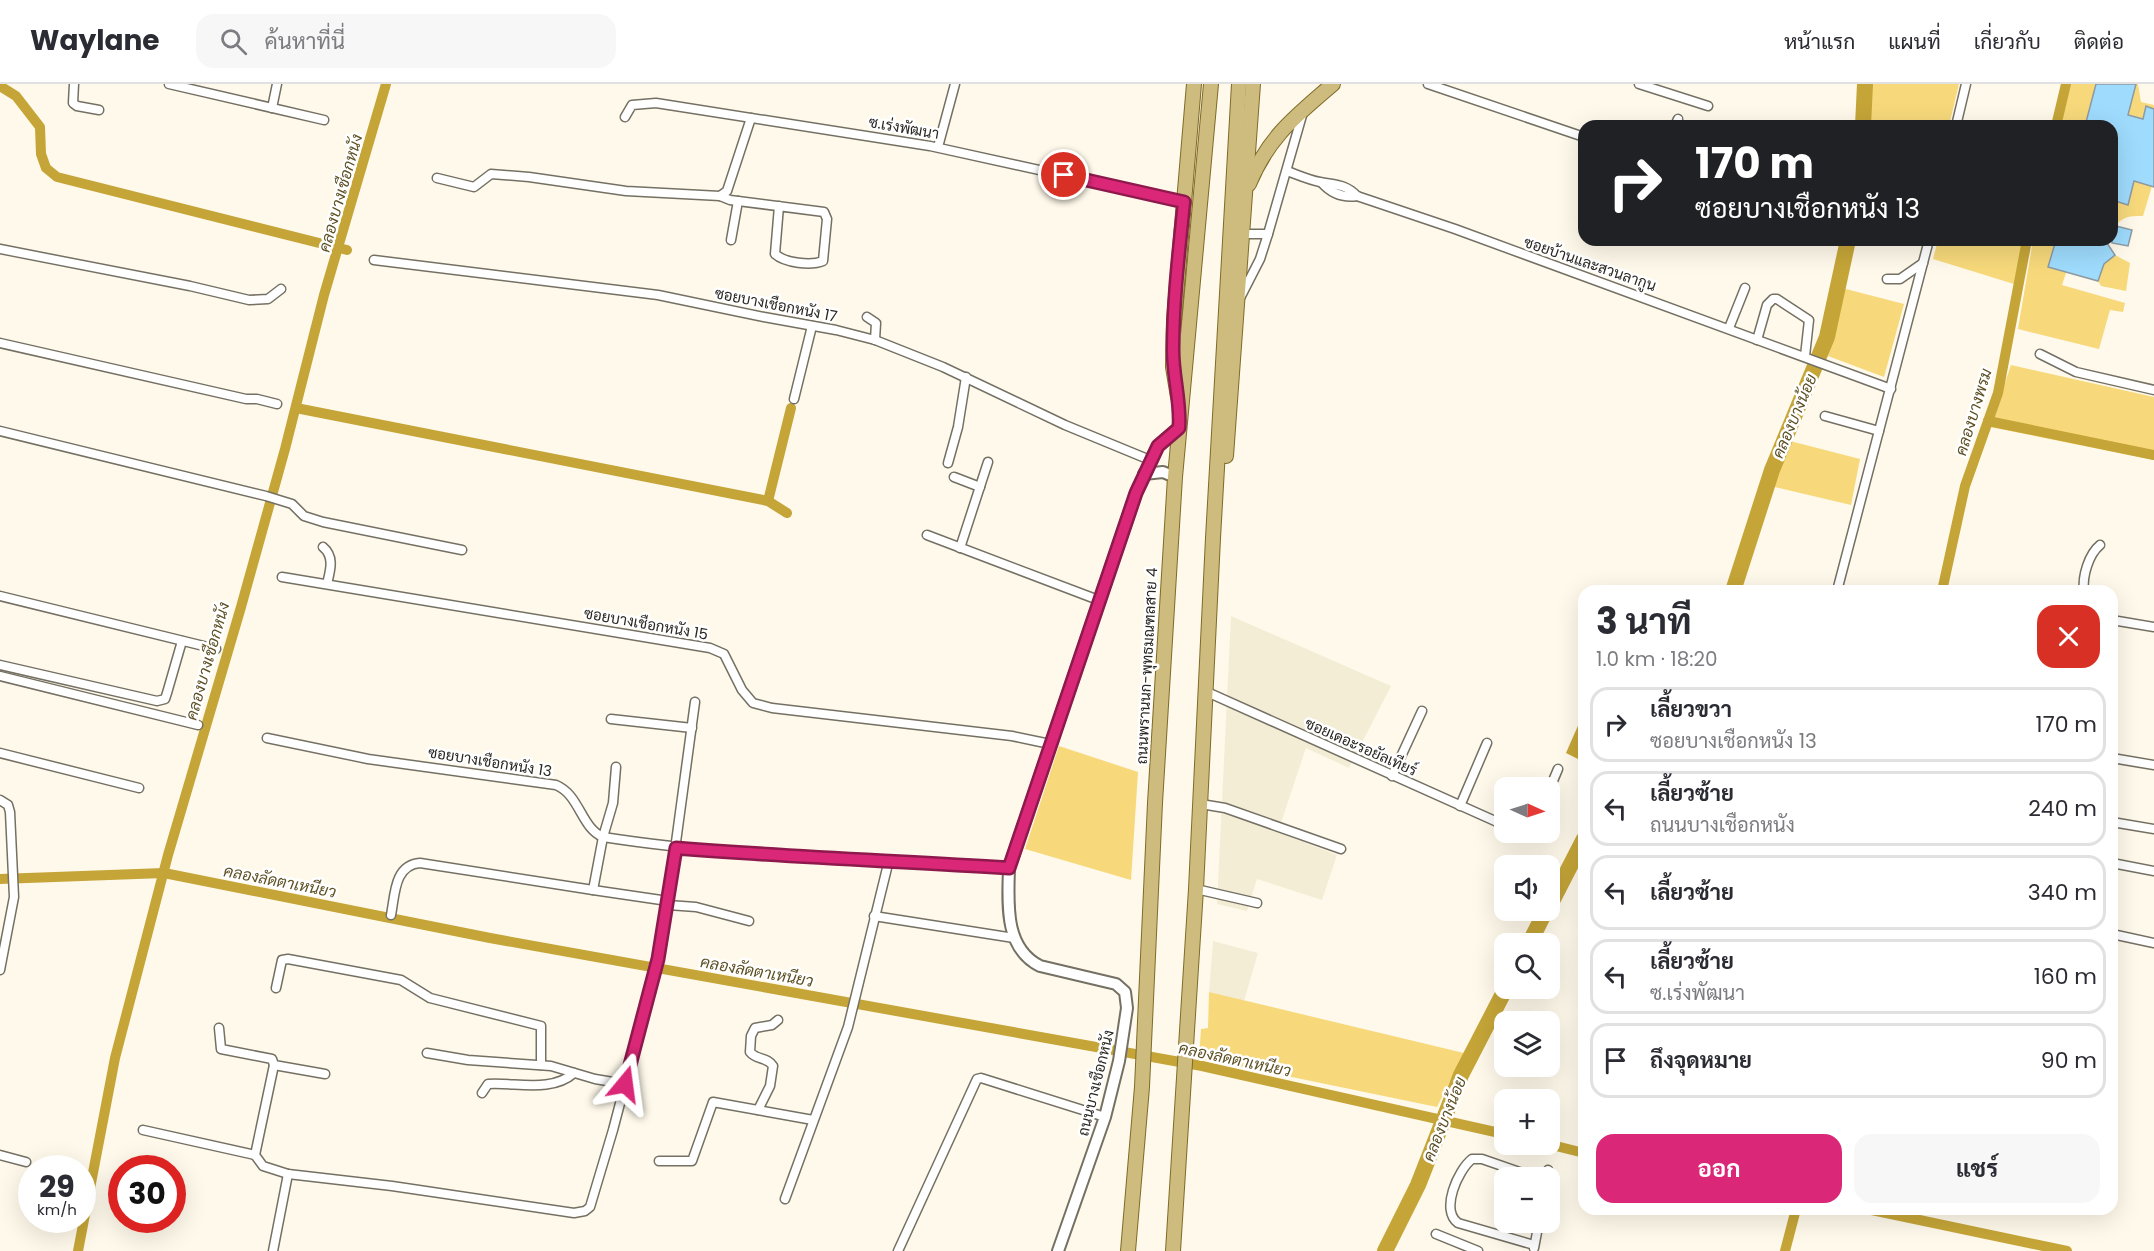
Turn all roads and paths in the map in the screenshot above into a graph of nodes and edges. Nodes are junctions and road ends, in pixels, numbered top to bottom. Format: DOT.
graph roads {
  1 [pos="74,84"];
  2 [pos="169,84"];
  3 [pos="278,84"];
  4 [pos="955,84"];
  5 [pos="1194,84"];
  6 [pos="1211,84"];
  7 [pos="1239,84"];
  8 [pos="1253,84"];
  9 [pos="1333,84"];
  10 [pos="1428,84"];
  11 [pos="1639,84"];
  12 [pos="1966,84"];
  13 [pos="1708,106"];
  14 [pos="272,108"];
  15 [pos="1304,109"];
  16 [pos="99,110"];
  17 [pos="625,117"];
  18 [pos="751,117"];
  19 [pos="324,120"];
  20 [pos="1957,120"];
  21 [pos="1578,135"];
  22 [pos="938,147"];
  23 [pos="1287,171"];
  24 [pos="437,178"];
  25 [pos="720,196"];
  26 [pos="738,201"];
  27 [pos="1184,202"];
  28 [pos="779,206"];
  29 [pos="1244,207"];
  30 [pos="1242,234"];
  31 [pos="1268,234"];
  32 [pos="731,240"];
  33 [pos="1928,246"];
  34 [pos="0,249"];
  35 [pos="374,260"];
  36 [pos="1924,263"];
  37 [pos="1887,279"];
  38 [pos="1745,288"];
  39 [pos="281,289"];
  40 [pos="1238,303"];
  41 [pos="867,317"];
  42 [pos="812,326"];
  43 [pos="1729,328"];
  44 [pos="875,340"];
  45 [pos="1757,340"];
  46 [pos="0,343"];
  47 [pos="2040,354"];
  48 [pos="1805,356"];
  49 [pos="966,377"];
  50 [pos="1891,389"];
  51 [pos="2154,390"];
  52 [pos="794,399"];
  53 [pos="277,404"];
  54 [pos="1181,408"];
  55 [pos="1825,416"];
  56 [pos="1179,428"];
  57 [pos="0,431"];
  58 [pos="1879,431"];
  59 [pos="1150,460"];
  60 [pos="988,462"];
  61 [pos="948,463"];
  62 [pos="1144,474"];
  63 [pos="954,477"];
  64 [pos="1175,477"];
  65 [pos="980,487"];
  66 [pos="927,535"];
  67 [pos="1213,538"];
  68 [pos="2100,545"];
  69 [pos="323,547"];
  70 [pos="960,548"];
  71 [pos="462,550"];
  72 [pos="282,577"];
  73 [pos="327,584"];
  74 [pos="1839,585"];
  75 [pos="2085,585"];
  76 [pos="0,596"];
  77 [pos="1101,601"];
  78 [pos="2118,621"];
  79 [pos="2154,627"];
  80 [pos="182,640"];
  81 [pos="216,649"];
  82 [pos="0,664"];
  83 [pos="0,676"];
  84 [pos="1207,692"];
  85 [pos="696,702"];
  86 [pos="1422,711"];
  87 [pos="610,719"];
  88 [pos="198,726"];
  89 [pos="692,728"];
  90 [pos="267,738"];
  91 [pos="1487,743"];
  92 [pos="1050,744"];
  93 [pos="0,753"];
  94 [pos="2118,759"];
  95 [pos="2154,765"];
  96 [pos="616,767"];
  97 [pos="1558,769"];
  98 [pos="1392,776"];
  99 [pos="1555,777"];
  100 [pos="139,788"];
  101 [pos="0,800"];
  102 [pos="1201,804"];
  103 [pos="1460,806"];
  104 [pos="1494,821"];
  105 [pos="2118,823"];
  106 [pos="2154,829"];
  107 [pos="603,837"];
  108 [pos="676,848"];
  109 [pos="1341,849"];
  110 [pos="889,860"];
  111 [pos="2118,864"];
  112 [pos="1009,868"];
  113 [pos="2154,871"];
  114 [pos="1196,889"];
  115 [pos="593,890"];
  116 [pos="668,903"];
  117 [pos="1257,903"];
  118 [pos="391,915"];
  119 [pos="874,916"];
  120 [pos="749,921"];
  121 [pos="2118,935"];
  122 [pos="1014,938"];
  123 [pos="2154,943"];
  124 [pos="3,944"];
  125 [pos="0,970"];
  126 [pos="276,988"];
  127 [pos="778,1020"];
  128 [pos="219,1028"];
  129 [pos="427,1053"];
  130 [pos="273,1065"];
  131 [pos="541,1065"];
  132 [pos="574,1073"];
  133 [pos="325,1074"];
  134 [pos="625,1084"];
  135 [pos="482,1093"];
  136 [pos="758,1110"];
  137 [pos="1105,1117"];
  138 [pos="813,1120"];
  139 [pos="143,1130"];
  140 [pos="0,1155"];
  141 [pos="255,1155"];
  142 [pos="18,1160"];
  143 [pos="659,1161"];
  144 [pos="1505,1167"];
  145 [pos="288,1174"];
  146 [pos="785,1198"];
  147 [pos="1537,1233"];
  148 [pos="1436,1234"];
  149 [pos="1534,1248"];
  150 [pos="273,1251"];
  151 [pos="898,1251"];
  152 [pos="1058,1251"];
  153 [pos="1128,1251"];
  154 [pos="1173,1251"];
  155 [pos="1478,1251"];
  1 -- 16 [label="street"];
  2 -- 14 [label="street"];
  3 -- 14 [label="street"];
  4 -- 22 [label="street"];
  5 -- 27 [label="main road"];
  6 -- 54 [label="main road, ถนนพรานนก-พุทธมณฑลสาย 4"];
  7 -- 67 [label="main road"];
  8 -- 29 [label="main road"];
  9 -- 15 [label="main road"];
  10 -- 21 [label="street"];
  11 -- 13 [label="street"];
  12 -- 20 [label="street"];
  14 -- 19 [label="street"];
  15 -- 23 [label="street"];
  15 -- 29 [label="main road"];
  17 -- 18 [label="street, ซ.เร่งพัฒนา"];
  18 -- 22 [label="street, ซ.เร่งพัฒนา"];
  18 -- 25 [label="street"];
  22 -- 27 [label="street, ซ.เร่งพัฒนา"];
  23 -- 31 [label="street"];
  23 -- 43 [label="street, ซอยบ้านและสวนลากูน"];
  24 -- 25 [label="street"];
  25 -- 26 [label="street"];
  26 -- 28 [label="street"];
  26 -- 32 [label="street"];
  27 -- 54 [label="main road"];
  28 -- 28 [label="street"];
  29 -- 30 [label="main road"];
  30 -- 31 [label="street"];
  30 -- 40 [label="main road"];
  31 -- 40 [label="street"];
  33 -- 36 [label="street"];
  34 -- 39 [label="street"];
  35 -- 42 [label="street, ซอยบางเชือกหนัง 17"];
  36 -- 37 [label="street"];
  36 -- 50 [label="street"];
  38 -- 43 [label="street"];
  40 -- 67 [label="main road"];
  41 -- 44 [label="street"];
  42 -- 44 [label="street, ซอยบางเชือกหนัง 17"];
  42 -- 52 [label="street"];
  43 -- 45 [label="street, ซอยบ้านและสวนลากูน"];
  44 -- 49 [label="street, ซอยบางเชือกหนัง 17"];
  45 -- 48 [label="street, ซอยบ้านและสวนลากูน"];
  45 -- 48 [label="street"];
  46 -- 53 [label="street"];
  47 -- 51 [label="street"];
  48 -- 50 [label="street, ซอยบ้านและสวนลากูน"];
  49 -- 59 [label="street, ซอยบางเชือกหนัง 17"];
  49 -- 61 [label="street"];
  50 -- 58 [label="street"];
  54 -- 56 [label="main road, ถนนพรานนก-พุทธมณฑลสาย 4"];
  55 -- 58 [label="street"];
  56 -- 59 [label="street, ถนนบางเชือกหนัง"];
  56 -- 64 [label="main road, ถนนพรานนก-พุทธมณฑลสาย 4"];
  57 -- 71 [label="street"];
  58 -- 74 [label="street"];
  59 -- 62 [label="street, ถนนบางเชือกหนัง"];
  60 -- 65 [label="street"];
  62 -- 64 [label="street"];
  62 -- 77 [label="street, ถนนบางเชือกหนัง"];
  63 -- 65 [label="street"];
  64 -- 153 [label="main road, ถนนพรานนก-พุทธมณฑลสาย 4"];
  65 -- 70 [label="street"];
  66 -- 70 [label="street"];
  67 -- 84 [label="main road"];
  68 -- 75 [label="street"];
  69 -- 73 [label="street"];
  70 -- 77 [label="street"];
  72 -- 73 [label="street, ซอยบางเชือกหนัง 15"];
  73 -- 92 [label="street, ซอยบางเชือกหนัง 15"];
  76 -- 80 [label="street"];
  77 -- 92 [label="street, ถนนบางเชือกหนัง"];
  78 -- 79 [label="street"];
  80 -- 81 [label="street"];
  80 -- 82 [label="street"];
  83 -- 88 [label="street"];
  84 -- 98 [label="street, ซอยเดอะรอยัลเทียร์"];
  84 -- 102 [label="main road"];
  85 -- 89 [label="street"];
  86 -- 98 [label="street"];
  87 -- 89 [label="street"];
  89 -- 108 [label="street"];
  90 -- 107 [label="street, ซอยบางเชือกหนัง 13"];
  91 -- 103 [label="street"];
  92 -- 112 [label="street, ถนนบางเชือกหนัง"];
  93 -- 100 [label="street"];
  94 -- 95 [label="street"];
  96 -- 107 [label="street"];
  97 -- 99 [label="street"];
  98 -- 103 [label="street, ซอยเดอะรอยัลเทียร์"];
  101 -- 124 [label="street"];
  102 -- 109 [label="street"];
  102 -- 114 [label="main road"];
  103 -- 104 [label="street, ซอยเดอะรอยัลเทียร์"];
  105 -- 106 [label="street"];
  107 -- 108 [label="street"];
  107 -- 115 [label="street"];
  108 -- 110 [label="street"];
  108 -- 116 [label="street"];
  110 -- 112 [label="street"];
  110 -- 119 [label="street"];
  111 -- 113 [label="street"];
  112 -- 122 [label="street, ถนนบางเชือกหนัง"];
  114 -- 117 [label="street"];
  114 -- 154 [label="main road"];
  115 -- 116 [label="street"];
  115 -- 118 [label="street"];
  116 -- 120 [label="street"];
  116 -- 134 [label="street"];
  119 -- 122 [label="street"];
  119 -- 138 [label="street"];
  121 -- 123 [label="street"];
  122 -- 137 [label="street, ถนนบางเชือกหนัง"];
  124 -- 125 [label="street"];
  126 -- 131 [label="street"];
  127 -- 136 [label="street"];
  128 -- 130 [label="street"];
  129 -- 131 [label="street"];
  130 -- 133 [label="street"];
  130 -- 141 [label="street"];
  131 -- 132 [label="street"];
  132 -- 134 [label="street"];
  132 -- 135 [label="street"];
  134 -- 145 [label="street"];
  136 -- 138 [label="street"];
  136 -- 143 [label="street"];
  137 -- 151 [label="street"];
  137 -- 152 [label="street, ถนนบางเชือกหนัง"];
  138 -- 146 [label="street"];
  139 -- 141 [label="street"];
  140 -- 142 [label="street"];
  141 -- 145 [label="street"];
  144 -- 149 [label="street"];
  145 -- 150 [label="street"];
  147 -- 149 [label="street"];
  148 -- 155 [label="street"];
}
